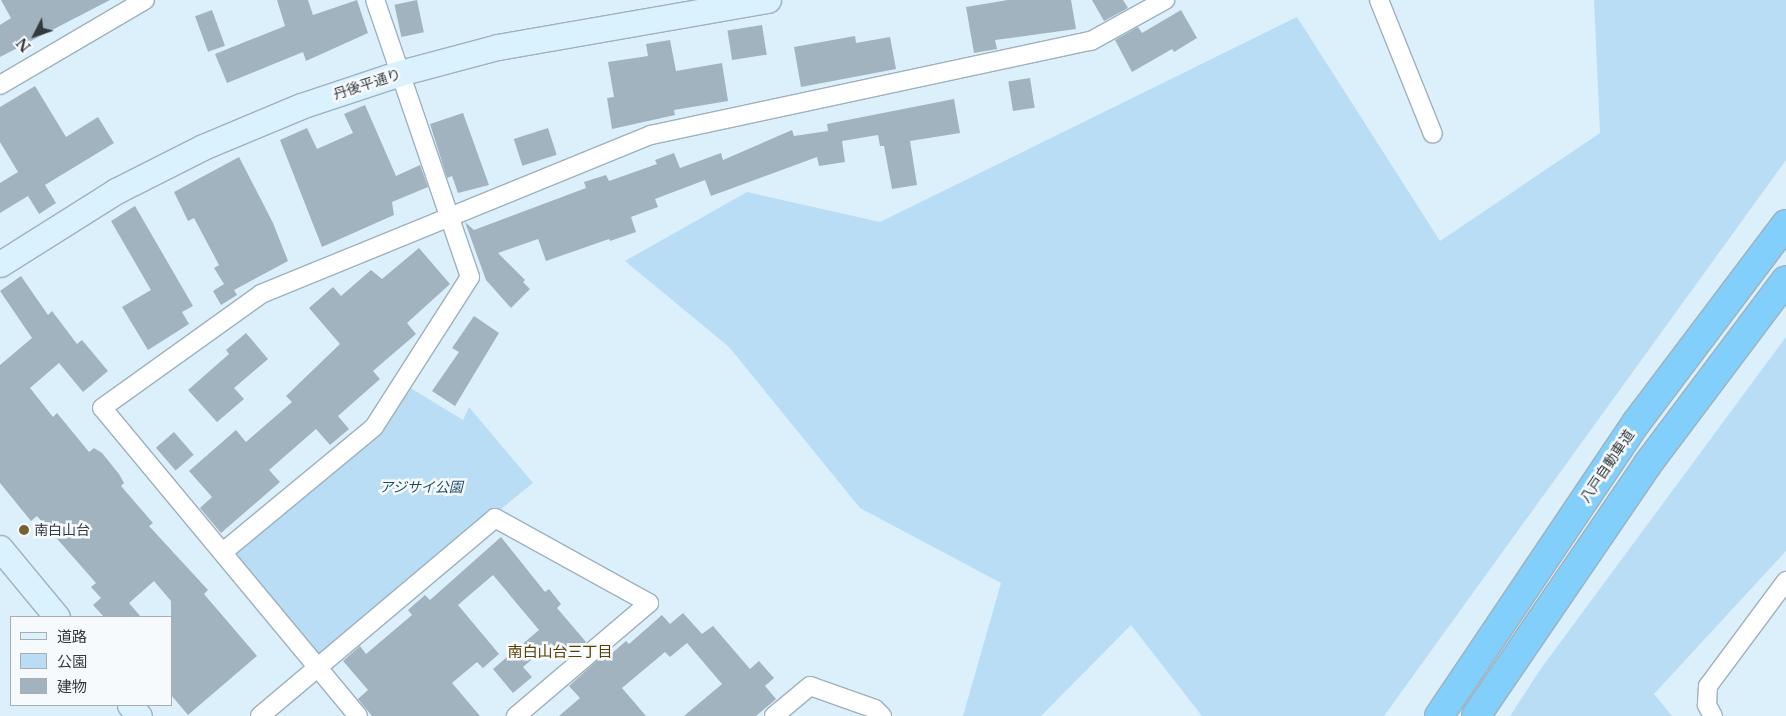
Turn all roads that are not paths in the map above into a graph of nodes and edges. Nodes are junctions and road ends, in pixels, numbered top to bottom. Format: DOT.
graph roads {
  1 [pos="145,0"];
  2 [pos="375,0"];
  3 [pos="768,0"];
  4 [pos="1165,0"];
  5 [pos="1379,0"];
  6 [pos="400,73"];
  7 [pos="0,85"];
  8 [pos="1433,134"];
  9 [pos="448,217"];
  10 [pos="1786,224"];
  11 [pos="0,264"];
  12 [pos="1786,280"];
  13 [pos="0,548"];
  14 [pos="223,552"];
  15 [pos="1786,581"];
  16 [pos="56,616"];
  17 [pos="317,668"];
  18 [pos="131,706"];
  19 [pos="139,716"];
  20 [pos="260,716"];
  21 [pos="358,716"];
  22 [pos="516,716"];
  23 [pos="774,716"];
  24 [pos="882,716"];
  25 [pos="1438,716"];
  26 [pos="1476,716"];
  27 [pos="1713,716"];
  1 -- 7 [label="street"];
  2 -- 6 [label="street"];
  3 -- 6 [label="street, 丹後平通り"];
  4 -- 9 [label="street"];
  5 -- 8 [label="street"];
  6 -- 9 [label="street"];
  6 -- 11 [label="street, 丹後平通り"];
  9 -- 14 [label="street"];
  9 -- 14 [label="street"];
  10 -- 25 [label="highway, 八戸自動車道"];
  12 -- 26 [label="highway"];
  13 -- 16 [label="street"];
  14 -- 17 [label="street"];
  15 -- 27 [label="street"];
  17 -- 20 [label="street"];
  17 -- 21 [label="street"];
  17 -- 22 [label="street"];
  18 -- 19 [label="street"];
  23 -- 24 [label="street"];
}
